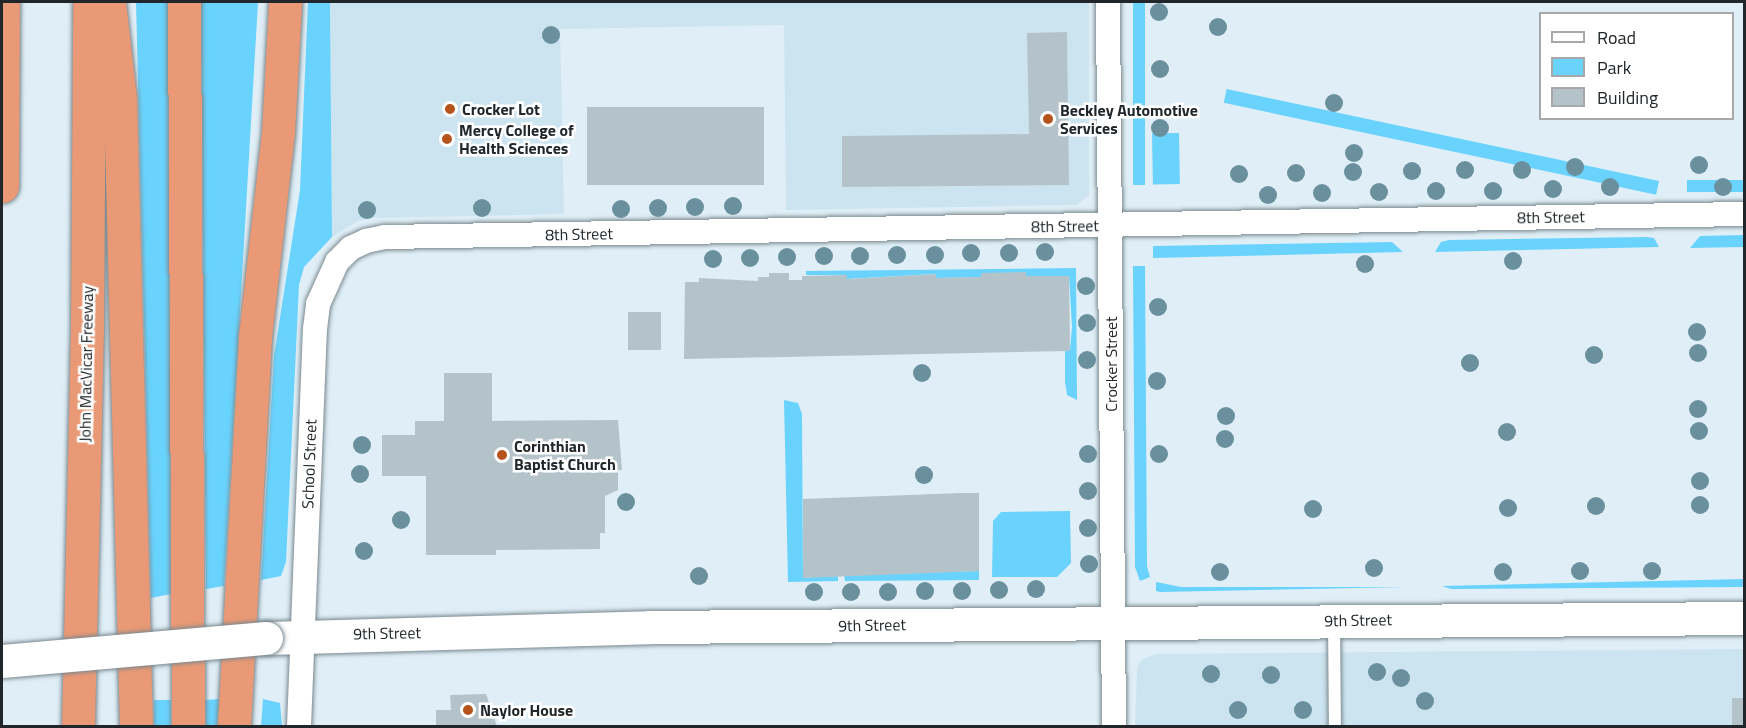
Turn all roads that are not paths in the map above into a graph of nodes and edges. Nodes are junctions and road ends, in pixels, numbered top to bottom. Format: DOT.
graph roads {
  1 [pos="3,2"];
  2 [pos="88,2"];
  3 [pos="109,2"];
  4 [pos="184,2"];
  5 [pos="285,2"];
  6 [pos="1108,2"];
  7 [pos="2,101"];
  8 [pos="2,186"];
  9 [pos="1744,214"];
  10 [pos="1110,225"];
  11 [pos="385,237"];
  12 [pos="1744,618"];
  13 [pos="1334,620"];
  14 [pos="1113,622"];
  15 [pos="301,636"];
  16 [pos="2,661"];
  17 [pos="78,726"];
  18 [pos="136,726"];
  19 [pos="188,726"];
  20 [pos="234,726"];
  21 [pos="299,726"];
  22 [pos="1114,726"];
  23 [pos="1335,726"];
  1 -- 7 [label="highway"];
  2 -- 17 [label="highway, John MacVicar Freeway"];
  3 -- 18 [label="highway"];
  4 -- 19 [label="highway"];
  5 -- 20 [label="highway"];
  6 -- 10 [label="street, Crocker Street"];
  7 -- 8 [label="highway"];
  9 -- 10 [label="street, 8th Street"];
  10 -- 11 [label="street, 8th Street"];
  10 -- 14 [label="street, Crocker Street"];
  11 -- 15 [label="street, School Street"];
  12 -- 13 [label="street, 9th Street"];
  13 -- 14 [label="street, 9th Street"];
  13 -- 23 [label="lane"];
  14 -- 15 [label="street, 9th Street"];
  14 -- 22 [label="street, Crocker Street"];
  15 -- 16 [label="street, 9th Street, bridge"];
  15 -- 21 [label="street, School Street"];
}
